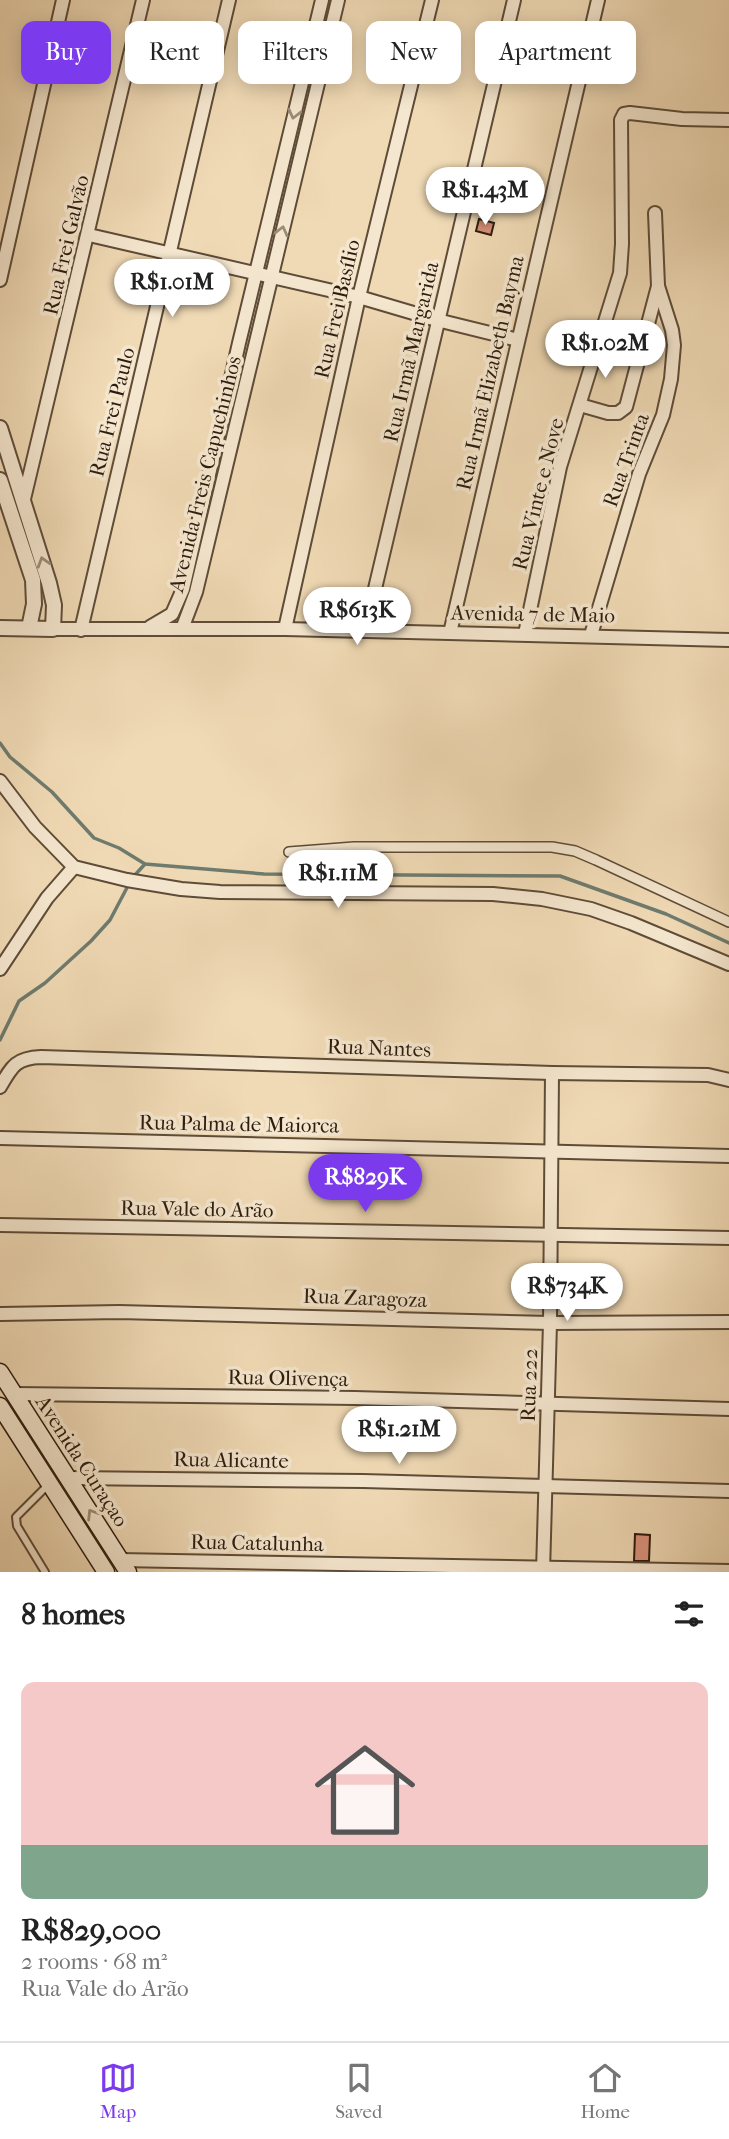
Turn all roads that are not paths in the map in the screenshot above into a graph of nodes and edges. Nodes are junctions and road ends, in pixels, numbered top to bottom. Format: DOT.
graph roads {
  1 [pos="63,0"];
  2 [pos="143,0"];
  3 [pos="229,0"];
  4 [pos="322,0"];
  5 [pos="338,0"];
  6 [pos="432,0"];
  7 [pos="514,0"];
  8 [pos="598,0"];
  9 [pos="729,120"];
  10 [pos="655,213"];
  11 [pos="89,235"];
  12 [pos="168,255"];
  13 [pos="256,274"];
  14 [pos="271,278"];
  15 [pos="0,280"];
  16 [pos="658,286"];
  17 [pos="359,297"];
  18 [pos="437,320"];
  19 [pos="518,340"];
  20 [pos="580,405"];
  21 [pos="0,428"];
  22 [pos="0,480"];
  23 [pos="24,499"];
  24 [pos="0,628"];
  25 [pos="29,628"];
  26 [pos="54,629"];
  27 [pos="182,629"];
  28 [pos="285,629"];
  29 [pos="80,630"];
  30 [pos="145,630"];
  31 [pos="365,631"];
  32 [pos="450,633"];
  33 [pos="525,634"];
  34 [pos="591,635"];
  35 [pos="729,640"];
  36 [pos="0,781"];
  37 [pos="289,852"];
  38 [pos="74,867"];
  39 [pos="729,922"];
  40 [pos="729,964"];
  41 [pos="0,970"];
  42 [pos="552,1073"];
  43 [pos="729,1080"];
  44 [pos="0,1087"];
  45 [pos="0,1138"];
  46 [pos="551,1152"];
  47 [pos="729,1156"];
  48 [pos="0,1225"];
  49 [pos="551,1234"];
  50 [pos="729,1238"];
  51 [pos="0,1314"];
  52 [pos="729,1322"];
  53 [pos="550,1323"];
  54 [pos="0,1372"];
  55 [pos="14,1394"];
  56 [pos="548,1404"];
  57 [pos="0,1406"];
  58 [pos="729,1409"];
  59 [pos="69,1478"];
  60 [pos="50,1483"];
  61 [pos="545,1487"];
  62 [pos="729,1491"];
  63 [pos="124,1566"];
  64 [pos="543,1570"];
  65 [pos="102,1571"];
  66 [pos="46,1572"];
  67 [pos="729,1572"];
  1 -- 15 [label="street"];
  2 -- 11 [label="street, Rua Frei Galvão"];
  3 -- 12 [label="street, Rua Frei Paulo"];
  4 -- 13 [label="street, Avenida Freis Capuchinhos, one-way"];
  14 -- 5 [label="street, Avenida Freis Capuchinhos, one-way"];
  6 -- 17 [label="street, Rua Frei Basílio"];
  7 -- 18 [label="street, Rua Irmã Margarida"];
  8 -- 19 [label="street, Rua Irmã Elizabeth Bayma"];
  9 -- 20 [label="street, Rua Vinte e Nove"];
  10 -- 16 [label="street, Rua Trinta"];
  11 -- 12 [label="street"];
  11 -- 23 [label="street, Rua Frei Galvão"];
  12 -- 13 [label="street"];
  12 -- 29 [label="street, Rua Frei Paulo"];
  13 -- 14 [label="street"];
  13 -- 30 [label="street, Avenida Freis Capuchinhos"];
  14 -- 17 [label="street"];
  14 -- 27 [label="street, Avenida Freis Capuchinhos"];
  16 -- 20 [label="street, Rua Vinte e Nove"];
  16 -- 34 [label="street, Rua Trinta"];
  17 -- 18 [label="street"];
  17 -- 28 [label="street, Rua Frei Basílio"];
  18 -- 19 [label="street"];
  18 -- 31 [label="street, Rua Irmã Margarida"];
  19 -- 32 [label="street, Rua Irmã Elizabeth Bayma"];
  20 -- 33 [label="street, Rua Vinte e Nove"];
  21 -- 23 [label="street"];
  22 -- 25 [label="street"];
  26 -- 23 [label="street, one-way"];
  24 -- 25 [label="street, Avenida 7 de Maio"];
  25 -- 26 [label="street, Avenida 7 de Maio"];
  26 -- 29 [label="street, Avenida 7 de Maio"];
  27 -- 28 [label="street, Avenida 7 de Maio"];
  27 -- 30 [label="street, Avenida 7 de Maio"];
  28 -- 31 [label="street, Avenida 7 de Maio"];
  29 -- 30 [label="street, Avenida 7 de Maio"];
  31 -- 32 [label="street, Avenida 7 de Maio"];
  32 -- 33 [label="street, Avenida 7 de Maio"];
  33 -- 34 [label="street, Avenida 7 de Maio"];
  34 -- 35 [label="street, Avenida 7 de Maio"];
  36 -- 38 [label="street"];
  37 -- 39 [label="street"];
  38 -- 40 [label="street"];
  38 -- 41 [label="street"];
  42 -- 43 [label="street, Rua Nantes"];
  42 -- 44 [label="street, Rua Nantes"];
  42 -- 46 [label="street, Rua 222"];
  45 -- 46 [label="street, Rua Palma de Maiorca"];
  46 -- 47 [label="street, Rua Palma de Maiorca"];
  46 -- 49 [label="street, Rua 222"];
  48 -- 49 [label="street, Rua Vale do Arão"];
  49 -- 50 [label="street, Rua Vale do Arão"];
  49 -- 53 [label="street, Rua 222"];
  51 -- 53 [label="street, Rua Zaragoza"];
  52 -- 53 [label="street, Rua Zaragoza"];
  53 -- 56 [label="street, Rua 222"];
  54 -- 55 [label="main road, Avenida Curaçao"];
  55 -- 56 [label="street, Rua Olivença"];
  55 -- 59 [label="main road, Avenida Curaçao"];
  56 -- 58 [label="street, Rua Olivença"];
  56 -- 61 [label="street, Rua 222"];
  57 -- 60 [label="main road, Avenida Curaçao"];
  59 -- 61 [label="street, Rua Alicante"];
  63 -- 59 [label="main road, Avenida Curaçao, one-way"];
  60 -- 65 [label="main road, Avenida Curaçao"];
  60 -- 66 [label="lane"];
  61 -- 62 [label="street, Rua Alicante"];
  61 -- 64 [label="street, Rua 222"];
  63 -- 64 [label="street, Rua Catalunha"];
  64 -- 67 [label="street, Rua Catalunha"];
}
